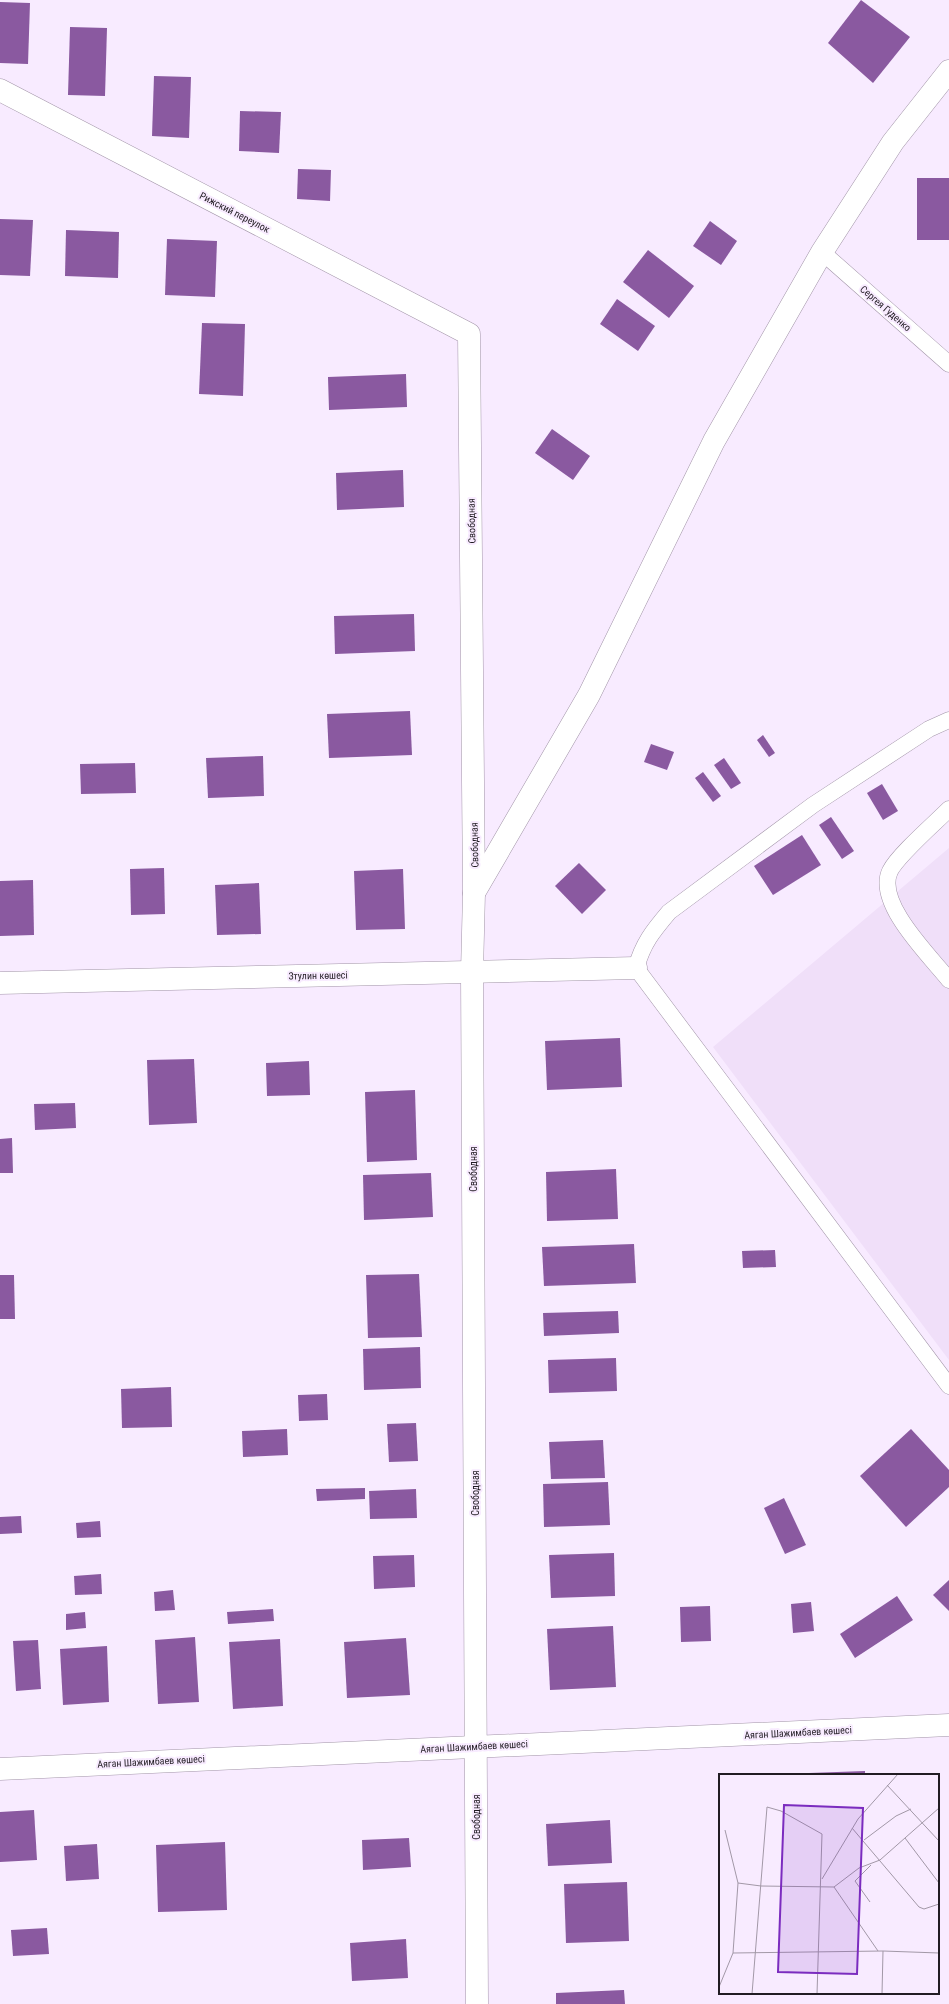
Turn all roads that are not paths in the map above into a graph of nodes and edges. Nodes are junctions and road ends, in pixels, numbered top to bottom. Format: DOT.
graph roads {
  1 [pos="949,71"];
  2 [pos="0,90"];
  3 [pos="822,252"];
  4 [pos="469,334"];
  5 [pos="949,364"];
  6 [pos="949,720"];
  7 [pos="949,809"];
  8 [pos="474,893"];
  9 [pos="636,968"];
  10 [pos="472,972"];
  11 [pos="949,980"];
  12 [pos="0,983"];
  13 [pos="949,1386"];
  14 [pos="949,1725"];
  15 [pos="476,1746"];
  16 [pos="0,1769"];
  17 [pos="477,2004"];
  1 -- 3 [label="street"];
  2 -- 4 [label="street, Рижский переулок"];
  3 -- 5 [label="lane, Сергея Гуденко"];
  3 -- 8 [label="street"];
  4 -- 8 [label="street, Свободная"];
  6 -- 9 [label="lane"];
  7 -- 11 [label="lane"];
  8 -- 10 [label="street, Свободная"];
  9 -- 10 [label="street, Зтулин көшесі"];
  9 -- 13 [label="lane"];
  10 -- 12 [label="street, Зтулин көшесі"];
  10 -- 15 [label="street, Свободная"];
  14 -- 15 [label="street, Аяган Шажимбаев көшесі"];
  15 -- 16 [label="street, Аяган Шажимбаев көшесі"];
  15 -- 17 [label="street, Свободная"];
}
